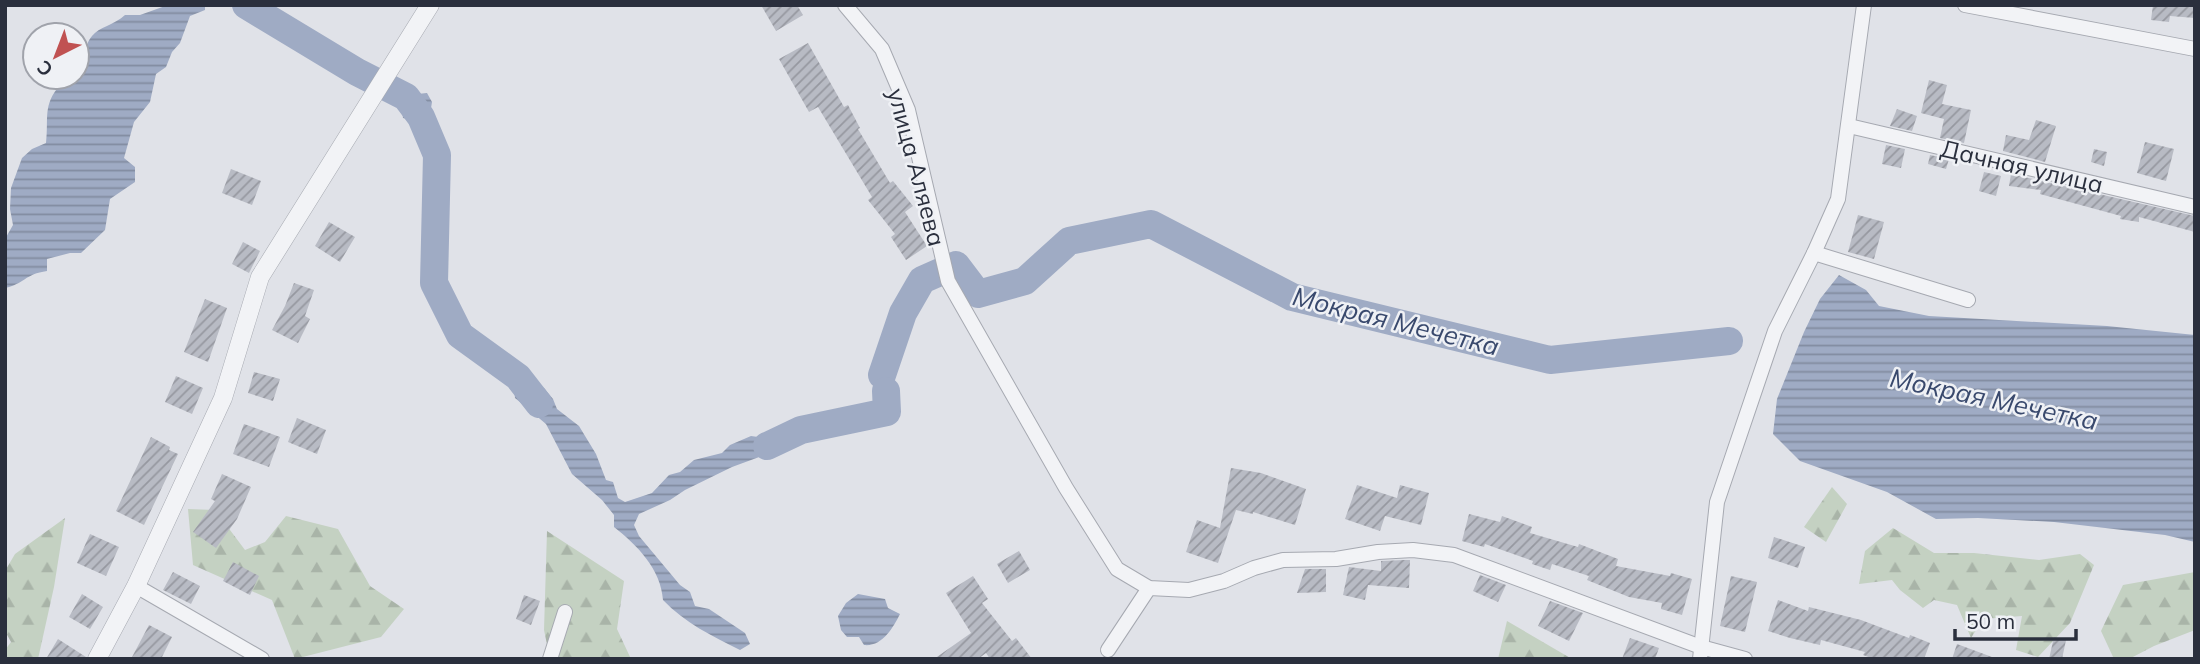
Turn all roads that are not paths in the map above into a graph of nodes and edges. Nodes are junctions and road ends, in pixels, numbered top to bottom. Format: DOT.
graph roads {
  1 [pos="430,5"];
  2 [pos="845,5"];
  3 [pos="1864,5"];
  4 [pos="1965,5"];
  5 [pos="2195,49"];
  6 [pos="1849,125"];
  7 [pos="2195,206"];
  8 [pos="1814,254"];
  9 [pos="1968,300"];
  10 [pos="135,586"];
  11 [pos="1149,588"];
  12 [pos="565,612"];
  13 [pos="1108,650"];
  14 [pos="1701,653"];
  15 [pos="97,659"];
  16 [pos="262,659"];
  17 [pos="550,659"];
  18 [pos="1745,659"];
  1 -- 10 [label="street"];
  2 -- 11 [label="street, улица Аляева"];
  3 -- 6 [label="street"];
  4 -- 5 [label="street"];
  6 -- 7 [label="street, Дачная улица"];
  6 -- 8 [label="street"];
  8 -- 9 [label="street"];
  8 -- 14 [label="street"];
  10 -- 15 [label="street"];
  10 -- 16 [label="street"];
  11 -- 13 [label="street"];
  11 -- 14 [label="street"];
  12 -- 17 [label="street"];
  14 -- 18 [label="street"];
}
